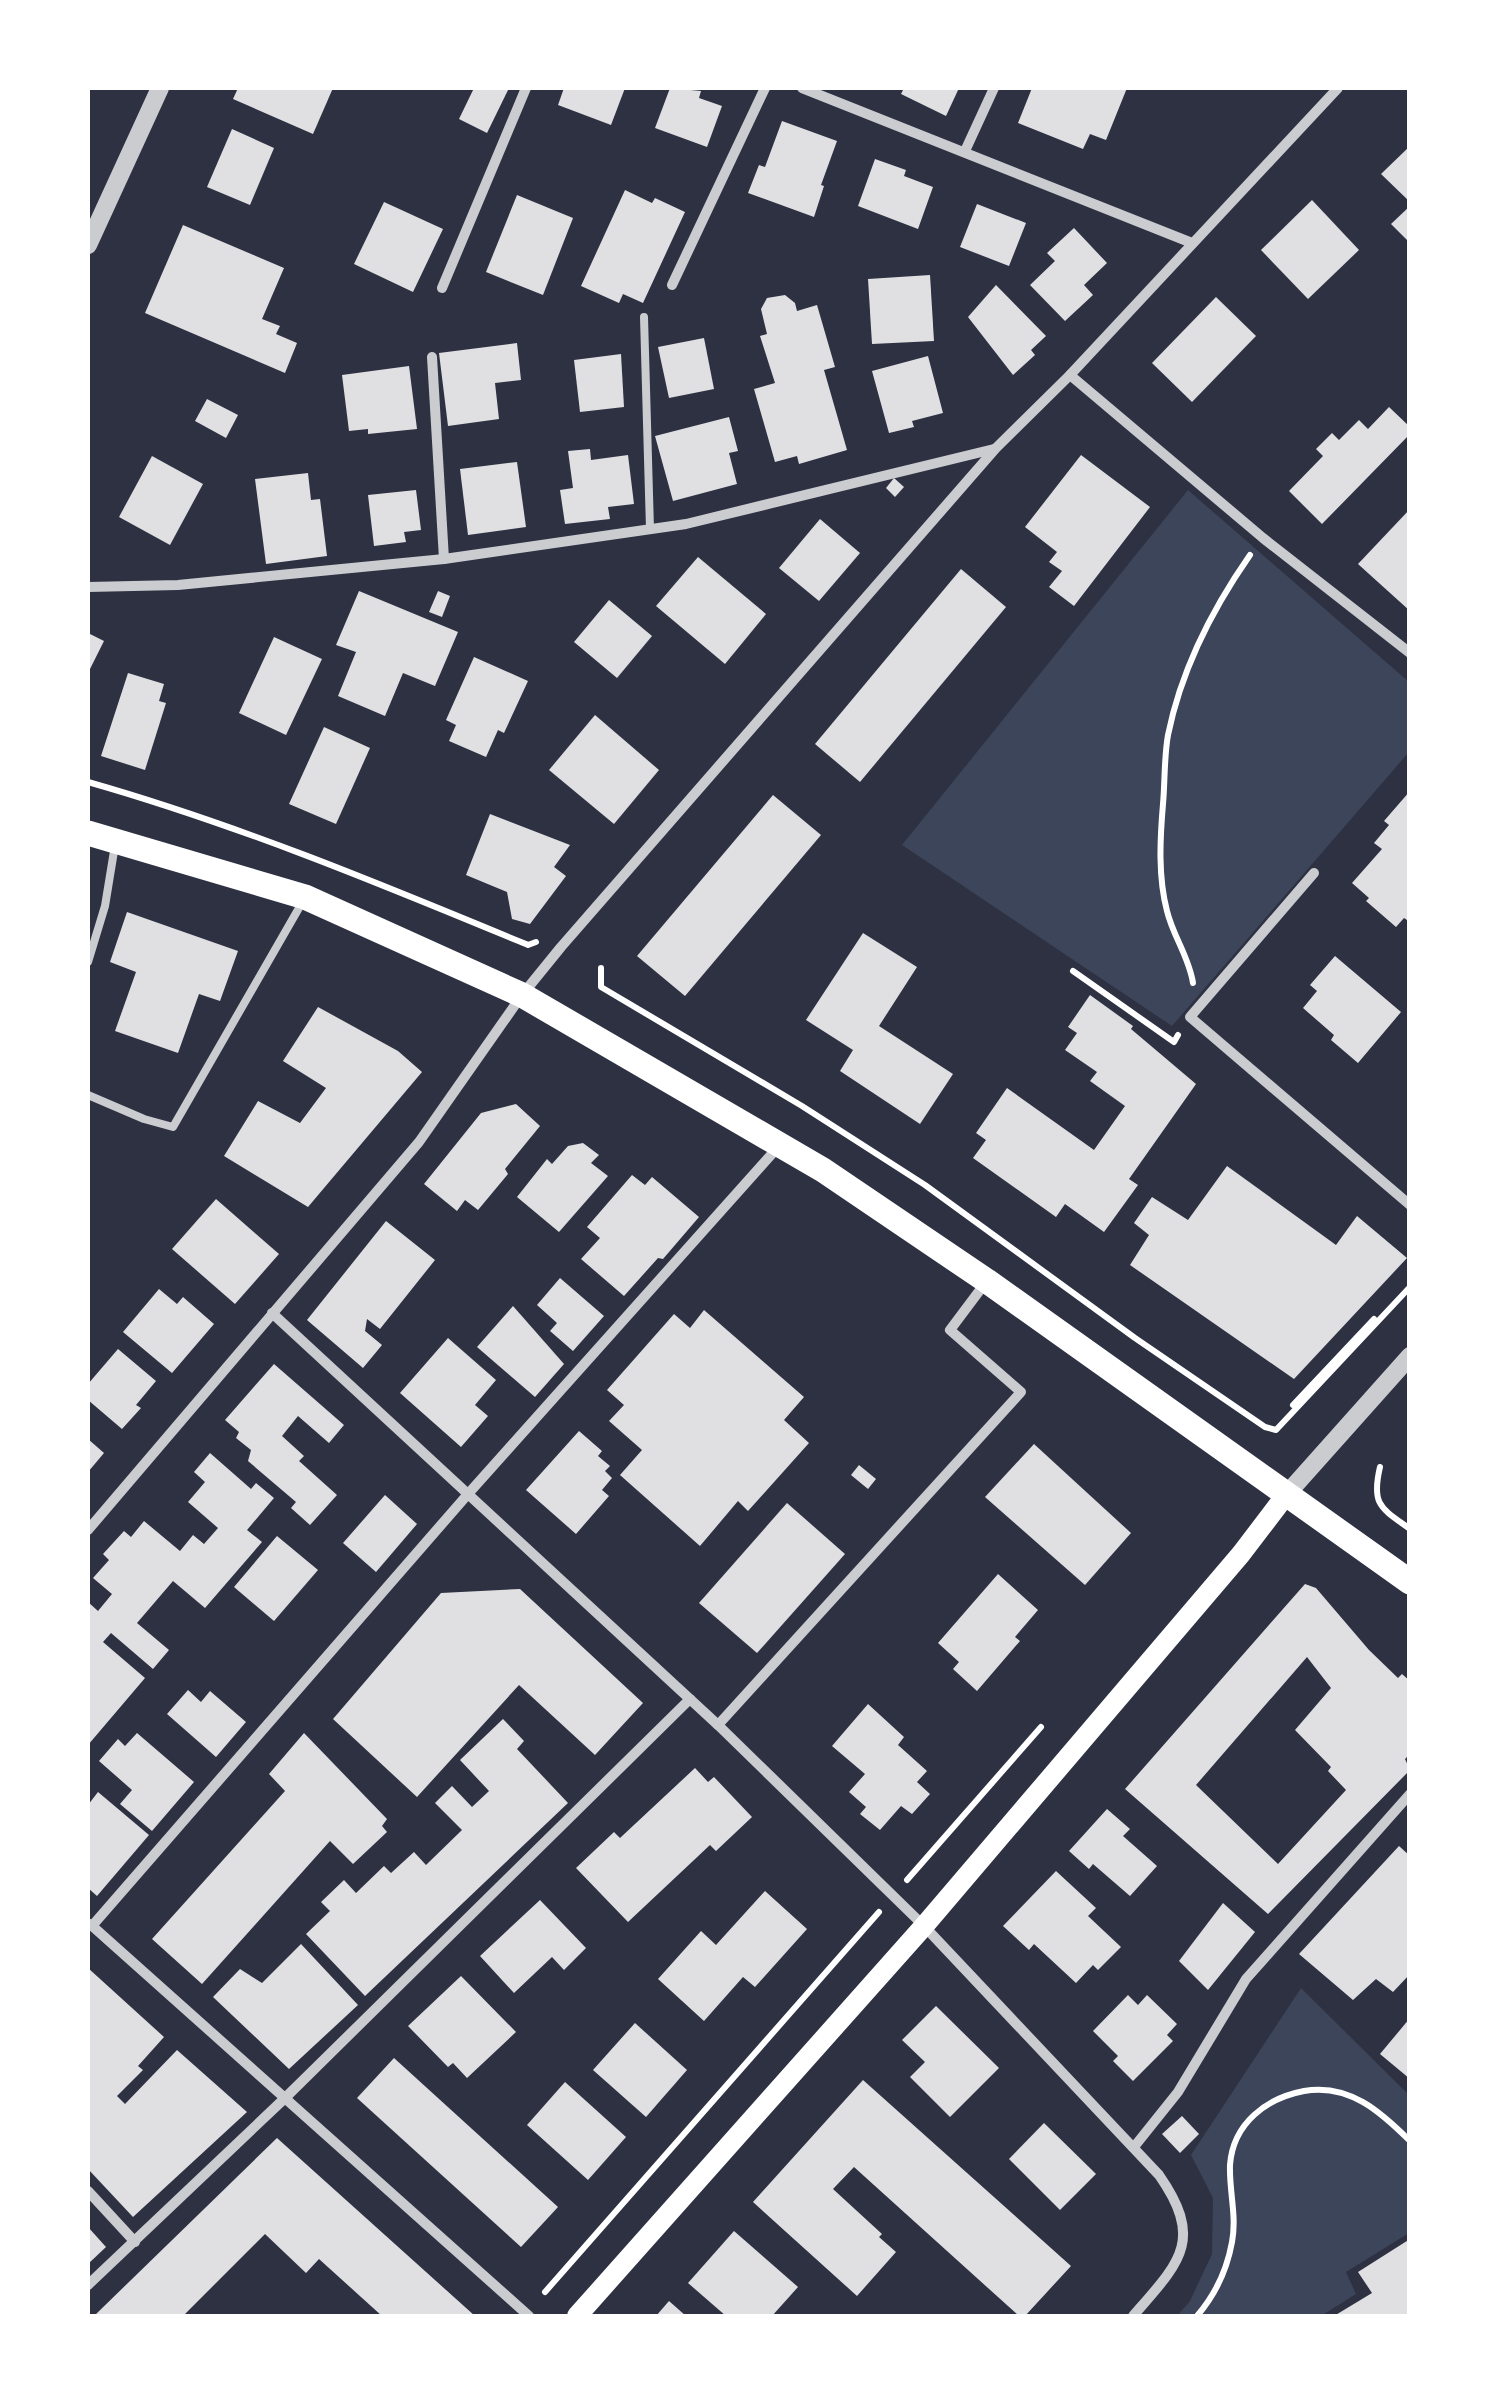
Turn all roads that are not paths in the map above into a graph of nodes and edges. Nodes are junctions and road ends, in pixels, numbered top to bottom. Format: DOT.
graph roads {
  1 [pos="160,88"];
  2 [pos="526,88"];
  3 [pos="766,88"];
  4 [pos="802,88"];
  5 [pos="994,88"];
  6 [pos="1338,88"];
  7 [pos="965,151"];
  8 [pos="92,221"];
  9 [pos="1192,242"];
  10 [pos="88,245"];
  11 [pos="672,284"];
  12 [pos="442,288"];
  13 [pos="644,317"];
  14 [pos="432,357"];
  15 [pos="1070,375"];
  16 [pos="996,448"];
  17 [pos="650,529"];
  18 [pos="444,560"];
  19 [pos="88,587"];
  20 [pos="1410,653"];
  21 [pos="88,833"];
  22 [pos="116,841"];
  23 [pos="1314,873"];
  24 [pos="305,897"];
  25 [pos="88,962"];
  26 [pos="522,995"];
  27 [pos="88,1095"];
  28 [pos="779,1145"];
  29 [pos="1410,1205"];
  30 [pos="987,1282"];
  31 [pos="272,1314"];
  32 [pos="1410,1356"];
  33 [pos="468,1494"];
  34 [pos="1286,1495"];
  35 [pos="88,1530"];
  36 [pos="1410,1582"];
  37 [pos="690,1699"];
  38 [pos="718,1725"];
  39 [pos="1410,1794"];
  40 [pos="90,1924"];
  41 [pos="924,1926"];
  42 [pos="284,2099"];
  43 [pos="1134,2147"];
  44 [pos="88,2192"];
  45 [pos="135,2242"];
  46 [pos="88,2285"];
  47 [pos="529,2316"];
  48 [pos="577,2316"];
  49 [pos="1132,2316"];
  1 -- 8 [label="street"];
  2 -- 12 [label="street"];
  3 -- 11 [label="street"];
  4 -- 7 [label="street"];
  5 -- 7 [label="street"];
  6 -- 9 [label="street"];
  7 -- 9 [label="street"];
  8 -- 10 [label="street"];
  9 -- 15 [label="street"];
  13 -- 17 [label="lane"];
  14 -- 18 [label="street"];
  15 -- 16 [label="street"];
  15 -- 20 [label="street"];
  16 -- 17 [label="street"];
  16 -- 26 [label="street"];
  17 -- 18 [label="street"];
  18 -- 19 [label="street"];
  21 -- 22 [label="main road"];
  22 -- 24 [label="main road"];
  22 -- 25 [label="lane"];
  23 -- 29 [label="street"];
  24 -- 26 [label="main road"];
  24 -- 27 [label="lane"];
  26 -- 28 [label="main road"];
  26 -- 31 [label="street"];
  28 -- 30 [label="main road"];
  28 -- 33 [label="street"];
  30 -- 34 [label="main road"];
  30 -- 38 [label="street"];
  31 -- 33 [label="street"];
  31 -- 35 [label="street"];
  32 -- 34 [label="street"];
  33 -- 37 [label="street"];
  33 -- 40 [label="street"];
  34 -- 36 [label="main road"];
  34 -- 41 [label="main road"];
  37 -- 38 [label="street"];
  37 -- 42 [label="street"];
  38 -- 41 [label="street"];
  39 -- 43 [label="street"];
  40 -- 42 [label="street"];
  41 -- 43 [label="street"];
  41 -- 48 [label="main road"];
  42 -- 45 [label="street"];
  42 -- 47 [label="street"];
  43 -- 49 [label="street"];
  44 -- 45 [label="street"];
  45 -- 46 [label="street"];
}
